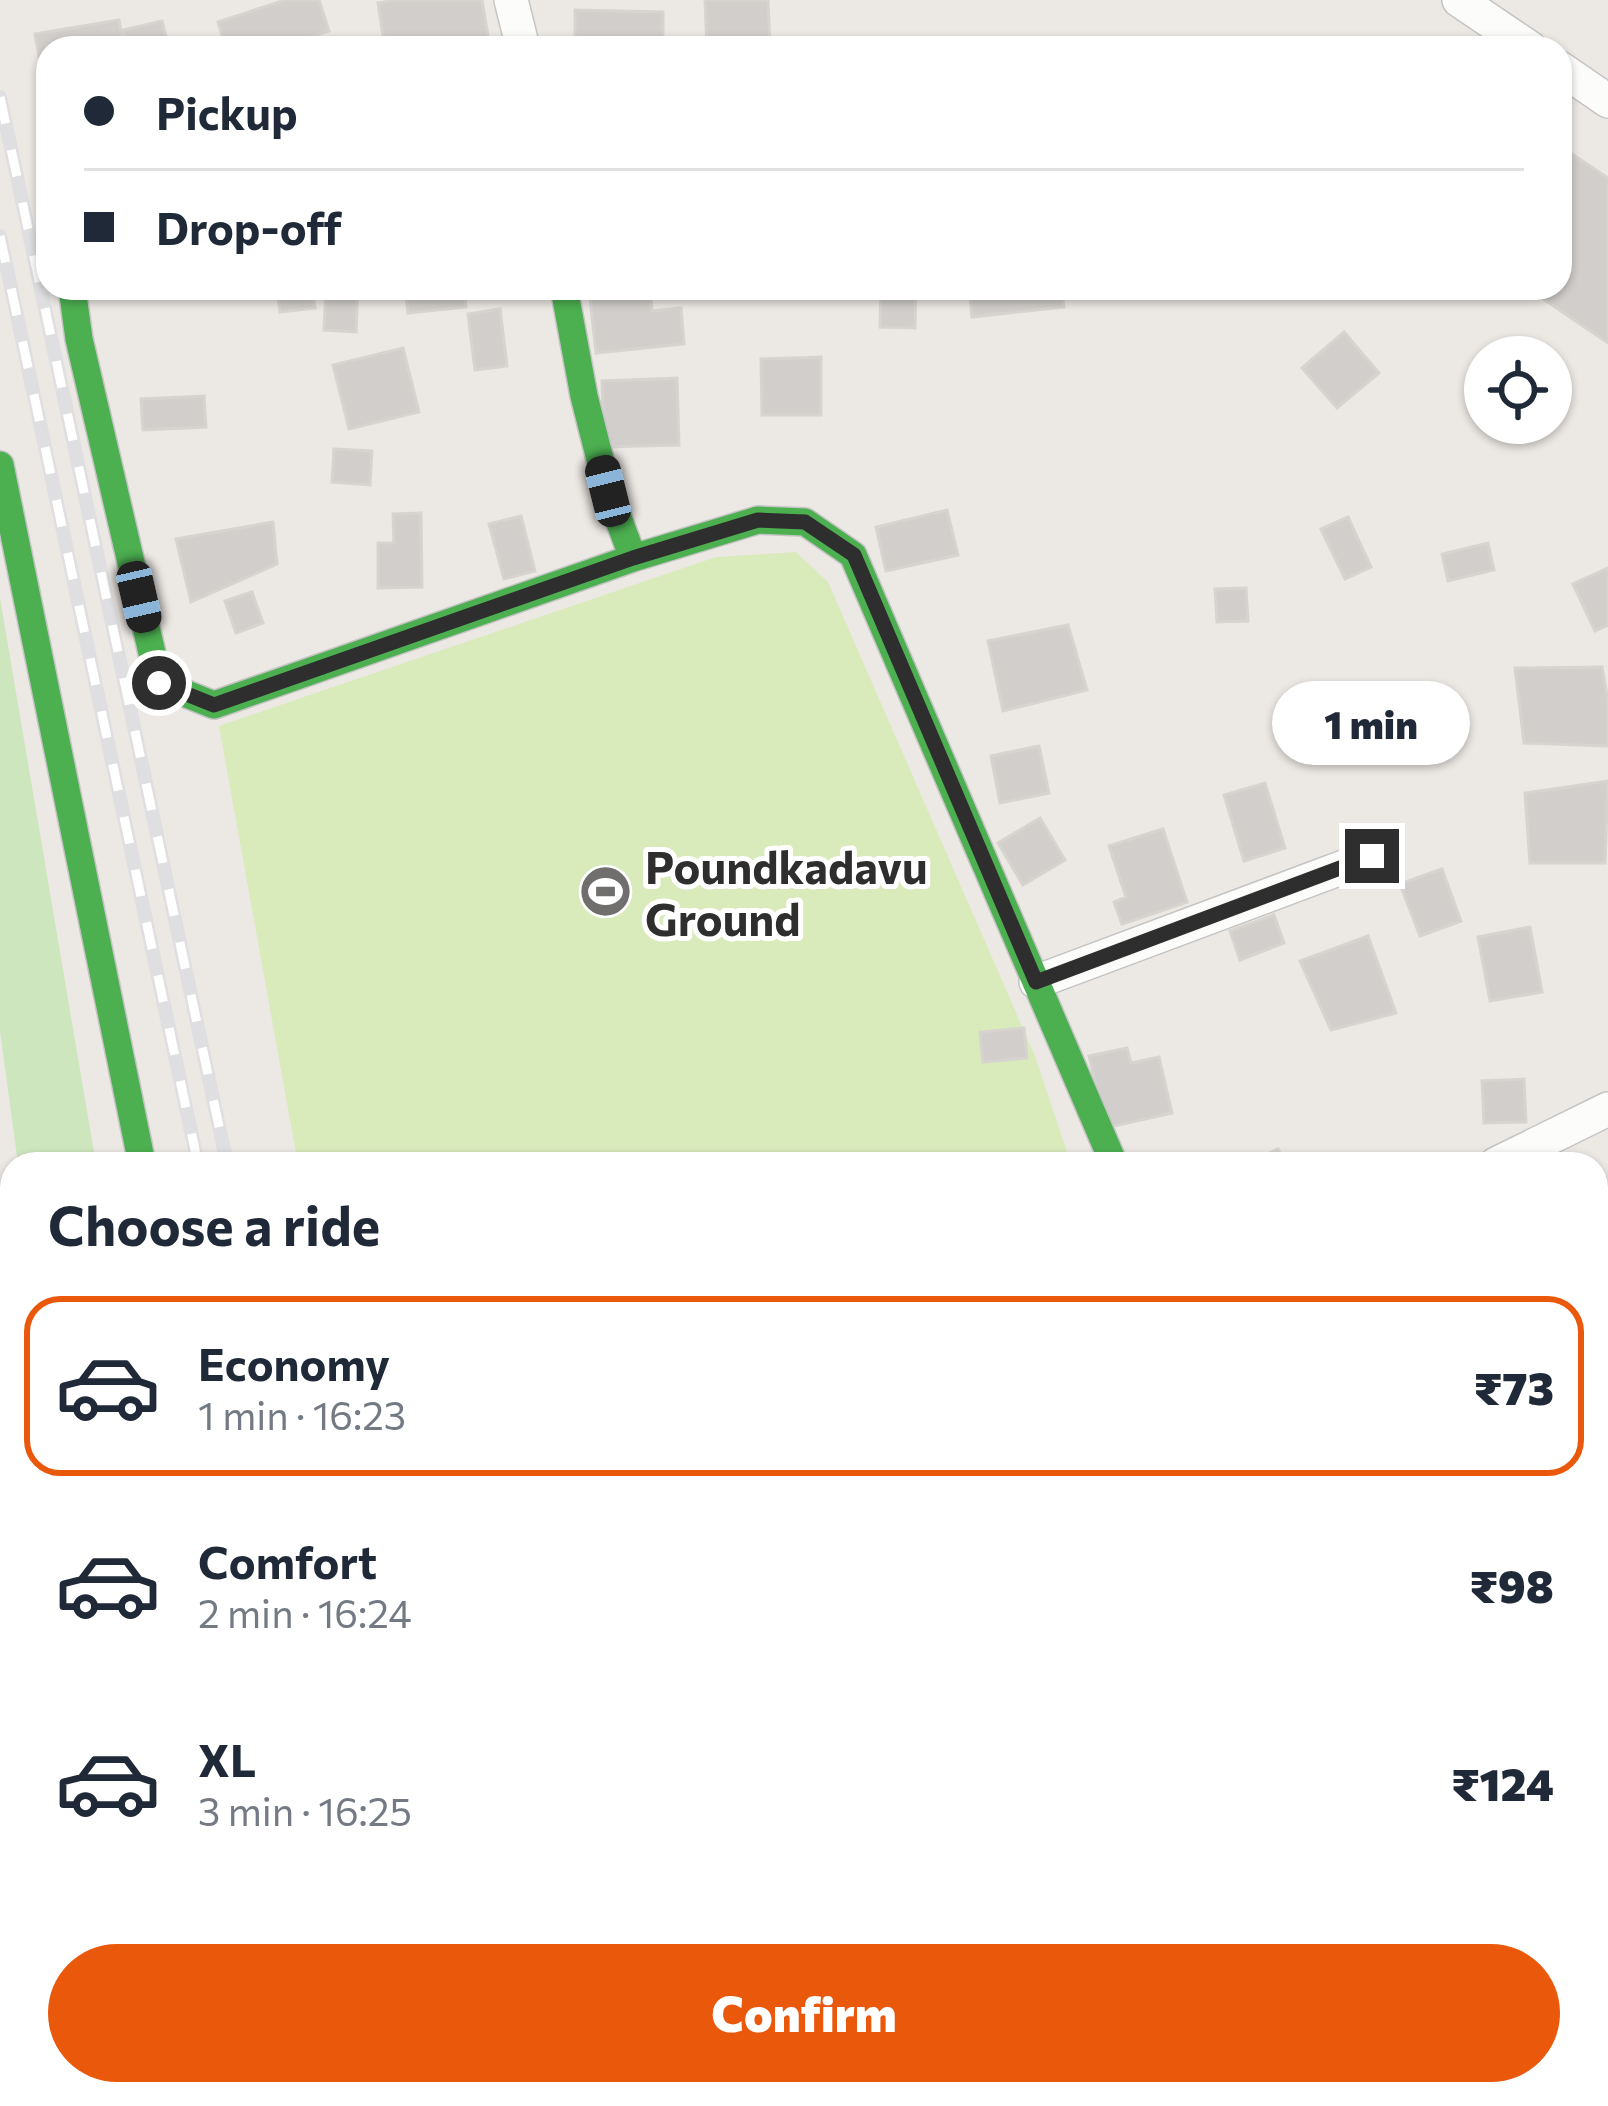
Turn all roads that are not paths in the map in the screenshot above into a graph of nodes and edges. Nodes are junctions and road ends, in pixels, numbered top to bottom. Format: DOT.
graph roads {
  1 [pos="512,0"];
  2 [pos="1459,0"];
  3 [pos="521,36"];
  4 [pos="1512,36"];
  5 [pos="1572,76"];
  6 [pos="1608,101"];
  7 [pos="74,300"];
  8 [pos="566,300"];
  9 [pos="0,465"];
  10 [pos="633,558"];
  11 [pos="1372,856"];
  12 [pos="1036,982"];
  13 [pos="1608,1109"];
  14 [pos="140,1152"];
  15 [pos="1109,1152"];
  16 [pos="1520,1152"];
  1 -- 3 [label="street"];
  2 -- 4 [label="street"];
  5 -- 6 [label="street"];
  7 -- 10 [label="street"];
  8 -- 10 [label="street"];
  9 -- 14 [label="street"];
  10 -- 12 [label="street"];
  11 -- 12 [label="street"];
  12 -- 15 [label="street"];
  13 -- 16 [label="street"];
}
